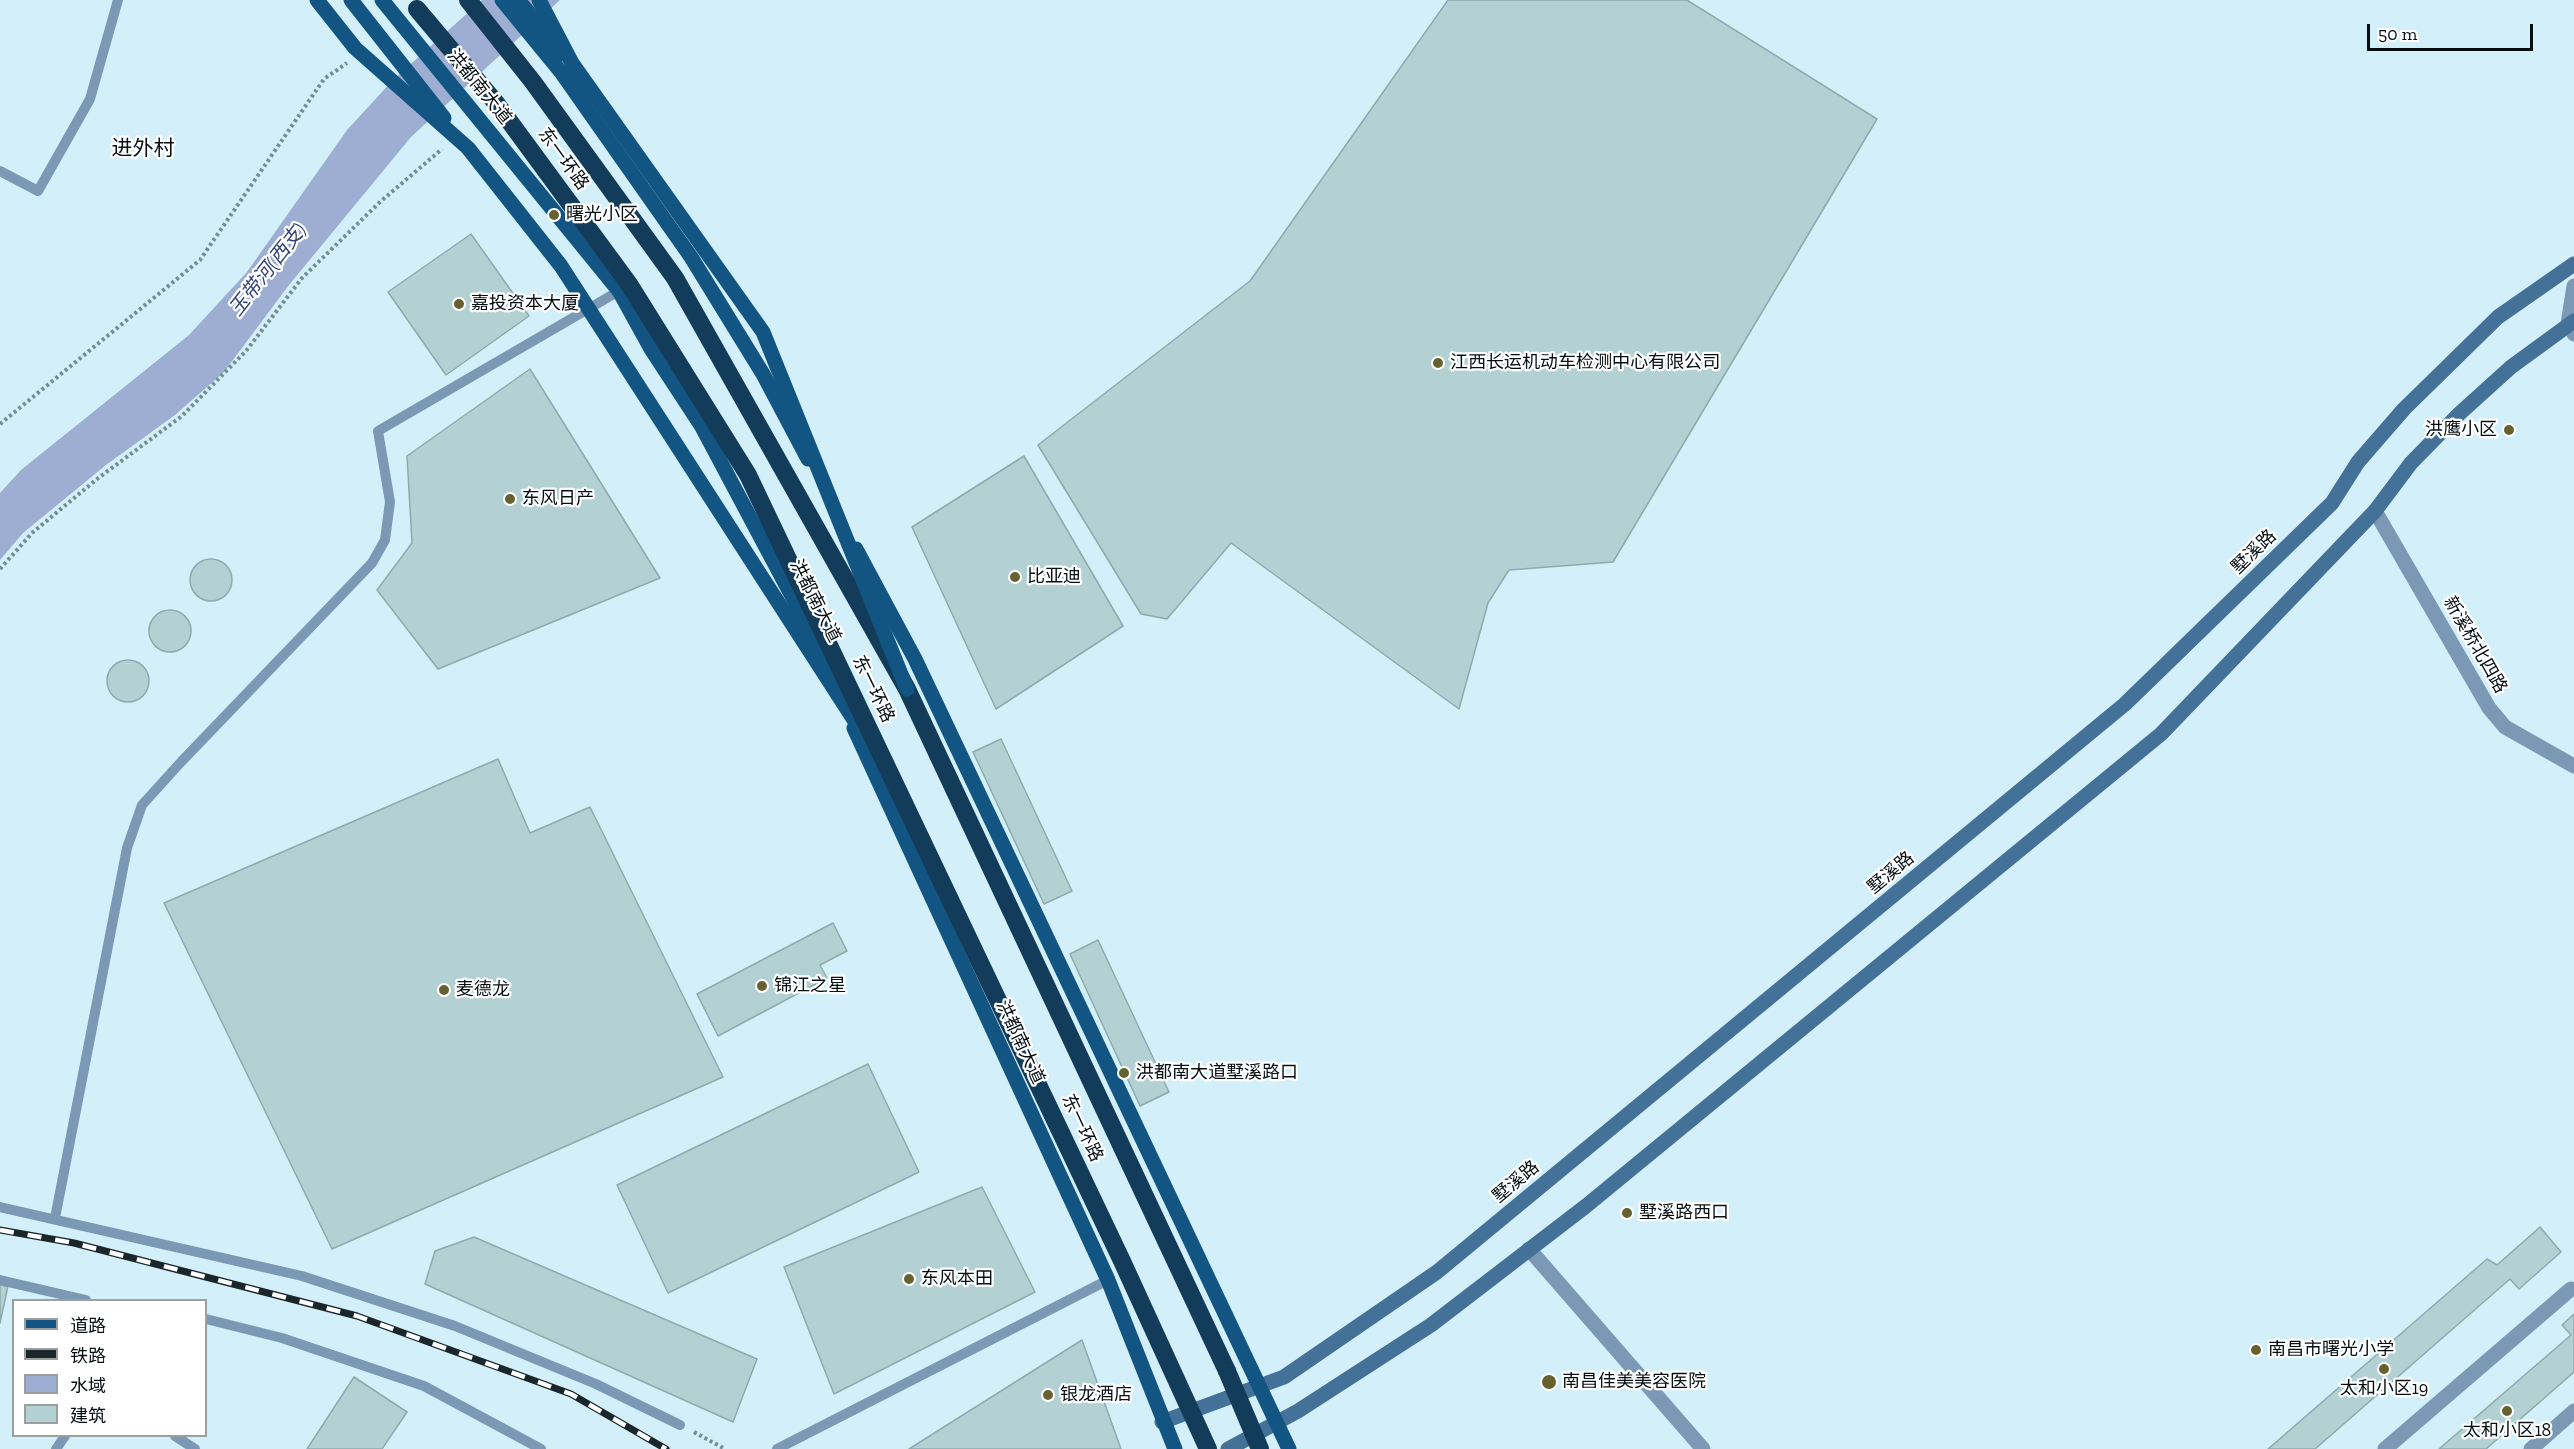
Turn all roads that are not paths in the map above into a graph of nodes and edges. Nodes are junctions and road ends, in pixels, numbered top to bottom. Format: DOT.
graph roads {
  1 [pos="118,0"];
  2 [pos="317,0"];
  3 [pos="351,0"];
  4 [pos="382,0"];
  5 [pos="410,0"];
  6 [pos="468,0"];
  7 [pos="502,0"];
  8 [pos="518,0"];
  9 [pos="538,0"];
  10 [pos="566,67"];
  11 [pos="468,148"];
  12 [pos="0,171"];
  13 [pos="2574,264"];
  14 [pos="2574,286"];
  15 [pos="619,291"];
  16 [pos="2572,326"];
  17 [pos="2375,511"];
  18 [pos="907,689"];
  19 [pos="2574,766"];
  20 [pos="896,786"];
  21 [pos="0,1207"];
  22 [pos="55,1218"];
  23 [pos="1529,1249"];
  24 [pos="0,1280"];
  25 [pos="1108,1280"];
  26 [pos="2571,1288"];
  27 [pos="82,1299"];
  28 [pos="207,1319"];
  29 [pos="1260,1386"];
  30 [pos="2574,1411"];
  31 [pos="1277,1420"];
  32 [pos="1162,1422"];
  33 [pos="680,1425"];
  34 [pos="177,1437"];
  35 [pos="195,1449"];
  36 [pos="541,1449"];
  37 [pos="777,1449"];
  38 [pos="1175,1449"];
  39 [pos="1208,1449"];
  40 [pos="1228,1449"];
  41 [pos="1260,1449"];
  42 [pos="1289,1449"];
  43 [pos="1703,1449"];
  44 [pos="2385,1449"];
  45 [pos="2530,1449"];
  1 -- 12 [label="lane"];
  2 -- 11 [label="main road, bridge"];
  3 -- 11 [label="main road, bridge"];
  4 -- 15 [label="main road, 洪都南大道"];
  5 -- 20 [label="highway, 东一环路, bridge"];
  6 -- 18 [label="highway, 东一环路, bridge"];
  7 -- 10 [label="main road"];
  8 -- 10 [label="main road, bridge"];
  9 -- 10 [label="main road, bridge"];
  10 -- 18 [label="main road, bridge"];
  10 -- 29 [label="main road"];
  11 -- 20 [label="main road, bridge"];
  13 -- 29 [label="street, 墅溪路"];
  14 -- 16 [label="street"];
  15 -- 22 [label="lane"];
  15 -- 25 [label="main road, 洪都南大道"];
  16 -- 17 [label="street"];
  17 -- 19 [label="street, 新溪桥北四路"];
  17 -- 23 [label="street"];
  18 -- 41 [label="highway, 东一环路, bridge"];
  20 -- 39 [label="highway, 东一环路, bridge"];
  21 -- 22 [label="lane"];
  22 -- 33 [label="lane"];
  23 -- 31 [label="street"];
  23 -- 43 [label="street"];
  24 -- 27 [label="lane"];
  25 -- 32 [label="main road, 洪都南大道"];
  25 -- 37 [label="lane"];
  26 -- 44 [label="street"];
  28 -- 36 [label="lane"];
  29 -- 31 [label="main road"];
  29 -- 32 [label="street, 墅溪路"];
  30 -- 45 [label="street"];
  31 -- 40 [label="street"];
  31 -- 42 [label="main road"];
  32 -- 38 [label="main road, 洪都南大道"];
  34 -- 35 [label="lane"];
}
